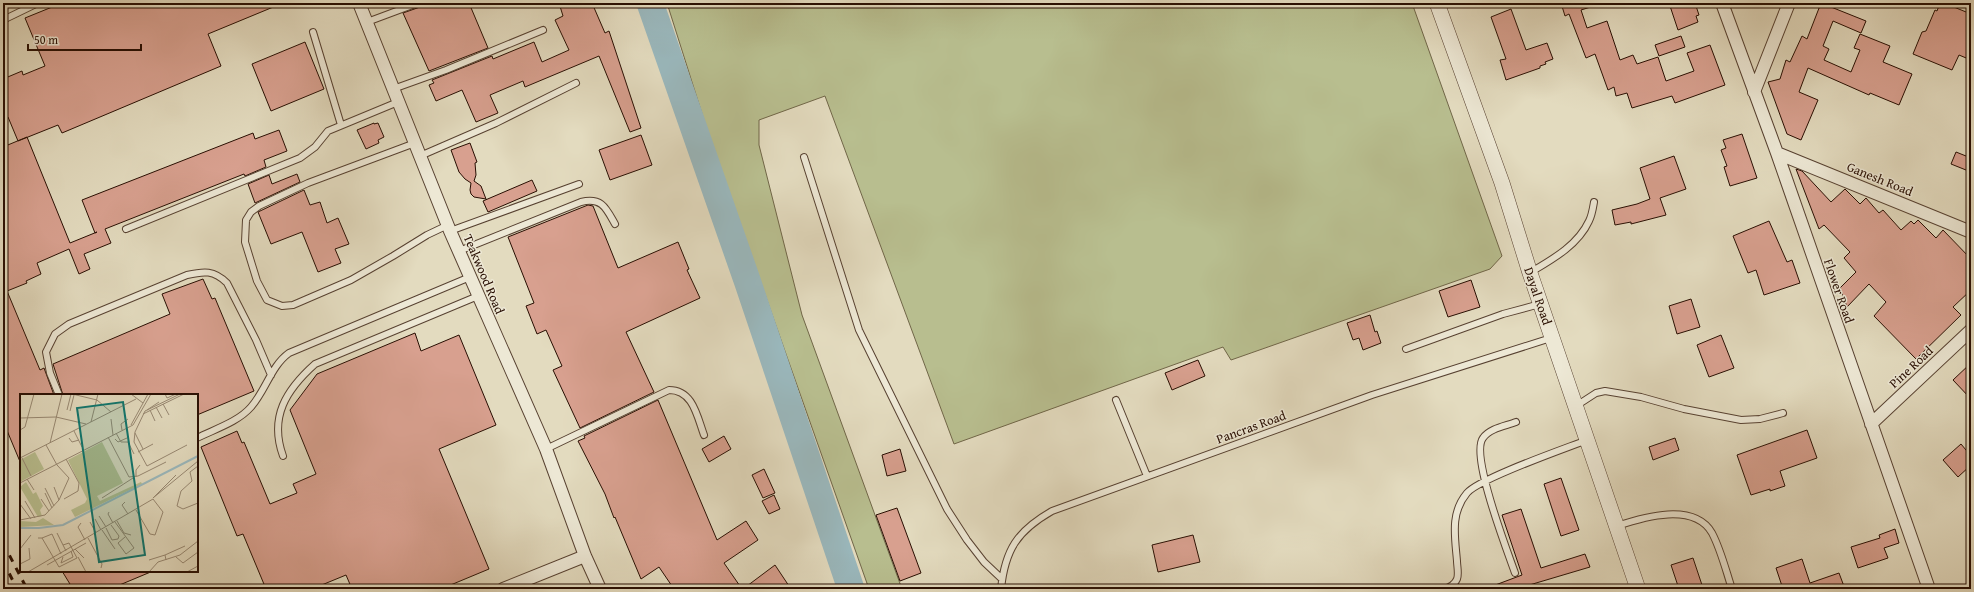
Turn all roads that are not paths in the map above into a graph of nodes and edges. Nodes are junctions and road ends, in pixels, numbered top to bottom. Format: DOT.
graph roads {
  1 [pos="38,3"];
  2 [pos="359,3"];
  3 [pos="418,3"];
  4 [pos="1437,3"];
  5 [pos="1722,3"];
  6 [pos="1789,3"];
  7 [pos="3,20"];
  8 [pos="367,22"];
  9 [pos="543,30"];
  10 [pos="313,32"];
  11 [pos="576,84"];
  12 [pos="393,89"];
  13 [pos="1754,92"];
  14 [pos="398,102"];
  15 [pos="341,126"];
  16 [pos="415,143"];
  17 [pos="1778,153"];
  18 [pos="420,156"];
  19 [pos="804,158"];
  20 [pos="578,184"];
  21 [pos="1594,202"];
  22 [pos="615,224"];
  23 [pos="449,228"];
  24 [pos="126,229"];
  25 [pos="1971,232"];
  26 [pos="459,251"];
  27 [pos="1530,273"];
  28 [pos="470,277"];
  29 [pos="478,296"];
  30 [pos="1540,304"];
  31 [pos="1971,330"];
  32 [pos="1553,337"];
  33 [pos="1406,348"];
  34 [pos="271,375"];
  35 [pos="59,394"];
  36 [pos="1116,400"];
  37 [pos="1575,406"];
  38 [pos="1783,413"];
  39 [pos="1516,422"];
  40 [pos="1871,424"];
  41 [pos="704,435"];
  42 [pos="198,438"];
  43 [pos="1588,440"];
  44 [pos="546,449"];
  45 [pos="283,456"];
  46 [pos="1147,476"];
  47 [pos="1485,482"];
  48 [pos="1616,527"];
  49 [pos="585,556"];
  50 [pos="1515,573"];
  51 [pos="1002,579"];
  52 [pos="503,589"];
  53 [pos="600,589"];
  54 [pos="1002,589"];
  55 [pos="1445,589"];
  56 [pos="1638,589"];
  57 [pos="1732,589"];
  58 [pos="1929,589"];
  1 -- 7 [label="lane"];
  2 -- 8 [label="street, Teakwood Road"];
  3 -- 8 [label="lane"];
  4 -- 27 [label="street, Dayal Road"];
  5 -- 13 [label="street, Flower Road"];
  6 -- 13 [label="street"];
  8 -- 12 [label="street, Teakwood Road"];
  9 -- 12 [label="lane"];
  10 -- 15 [label="lane"];
  11 -- 18 [label="lane"];
  12 -- 14 [label="street, Teakwood Road"];
  13 -- 17 [label="street, Flower Road"];
  14 -- 15 [label="lane"];
  14 -- 16 [label="street, Teakwood Road"];
  15 -- 24 [label="lane"];
  16 -- 18 [label="street, Teakwood Road"];
  16 -- 23 [label="lane"];
  17 -- 25 [label="street, Ganesh Road"];
  17 -- 40 [label="street, Flower Road"];
  18 -- 23 [label="street, Teakwood Road"];
  19 -- 51 [label="lane"];
  20 -- 23 [label="lane"];
  21 -- 27 [label="lane"];
  22 -- 26 [label="lane"];
  23 -- 26 [label="street, Teakwood Road"];
  26 -- 28 [label="street, Teakwood Road"];
  27 -- 30 [label="street, Dayal Road"];
  28 -- 29 [label="street, Teakwood Road"];
  28 -- 34 [label="lane"];
  29 -- 44 [label="street, Teakwood Road"];
  29 -- 45 [label="lane"];
  30 -- 32 [label="street, Dayal Road"];
  30 -- 33 [label="lane"];
  31 -- 40 [label="street, Pine Road"];
  32 -- 37 [label="street, Dayal Road"];
  32 -- 46 [label="lane, Pancras Road"];
  34 -- 35 [label="lane"];
  34 -- 42 [label="lane"];
  36 -- 46 [label="lane"];
  37 -- 38 [label="lane"];
  37 -- 43 [label="street, Dayal Road"];
  39 -- 47 [label="lane"];
  40 -- 58 [label="street, Flower Road"];
  41 -- 44 [label="lane"];
  43 -- 47 [label="lane"];
  43 -- 48 [label="street, Dayal Road"];
  44 -- 49 [label="street, Teakwood Road"];
  46 -- 51 [label="lane, Pancras Road"];
  47 -- 50 [label="lane"];
  47 -- 55 [label="lane"];
  48 -- 56 [label="street, Dayal Road"];
  48 -- 57 [label="lane"];
  49 -- 52 [label="street"];
  49 -- 53 [label="street, Teakwood Road"];
  51 -- 54 [label="lane, Pancras Road"];
}
